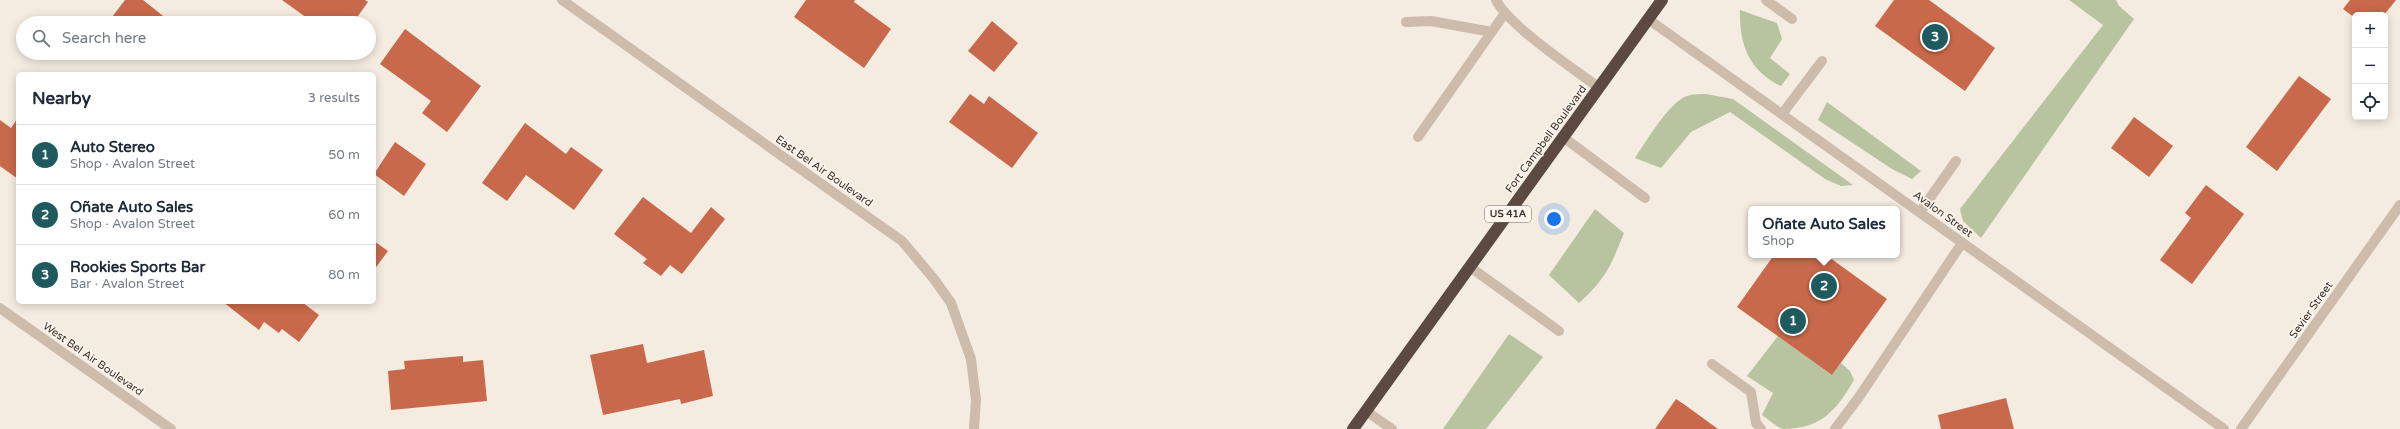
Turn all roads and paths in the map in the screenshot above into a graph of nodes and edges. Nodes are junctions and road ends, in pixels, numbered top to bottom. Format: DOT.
graph roads {
  1 [pos="562,0"];
  2 [pos="1496,0"];
  3 [pos="1662,0"];
  4 [pos="1766,0"];
  5 [pos="1505,13"];
  6 [pos="1648,19"];
  7 [pos="1792,19"];
  8 [pos="1406,22"];
  9 [pos="1492,32"];
  10 [pos="1822,61"];
  11 [pos="1599,88"];
  12 [pos="1782,114"];
  13 [pos="1418,137"];
  14 [pos="1563,138"];
  15 [pos="1956,161"];
  16 [pos="1645,198"];
  17 [pos="2400,204"];
  18 [pos="1920,212"];
  19 [pos="1962,243"];
  20 [pos="1470,267"];
  21 [pos="0,308"];
  22 [pos="1559,331"];
  23 [pos="1712,364"];
  24 [pos="1366,411"];
  25 [pos="172,429"];
  26 [pos="974,429"];
  27 [pos="1353,429"];
  28 [pos="1392,429"];
  29 [pos="1761,429"];
  30 [pos="1835,429"];
  31 [pos="2224,429"];
  32 [pos="2241,429"];
  1 -- 26 [label="street, East Bel Air Boulevard"];
  2 -- 5 [label="street"];
  3 -- 6 [label="highway, Fort Campbell Boulevard / US 41A"];
  4 -- 7 [label="street"];
  5 -- 9 [label="street"];
  5 -- 11 [label="street"];
  6 -- 11 [label="highway, Fort Campbell Boulevard / US 41A"];
  6 -- 12 [label="street, Avalon Street"];
  8 -- 9 [label="street"];
  9 -- 13 [label="street"];
  10 -- 12 [label="street"];
  11 -- 14 [label="highway, Fort Campbell Boulevard / US 41A"];
  12 -- 18 [label="street, Avalon Street"];
  14 -- 16 [label="street"];
  14 -- 20 [label="highway, Fort Campbell Boulevard / US 41A"];
  15 -- 18 [label="street"];
  17 -- 32 [label="street, Sevier Street"];
  18 -- 19 [label="street, Avalon Street"];
  19 -- 30 [label="street"];
  19 -- 31 [label="street, Avalon Street"];
  20 -- 22 [label="street"];
  20 -- 24 [label="highway, Fort Campbell Boulevard / US 41A"];
  21 -- 25 [label="street, West Bel Air Boulevard"];
  23 -- 29 [label="street"];
  24 -- 27 [label="highway, Fort Campbell Boulevard / US 41A"];
  24 -- 28 [label="street"];
}
